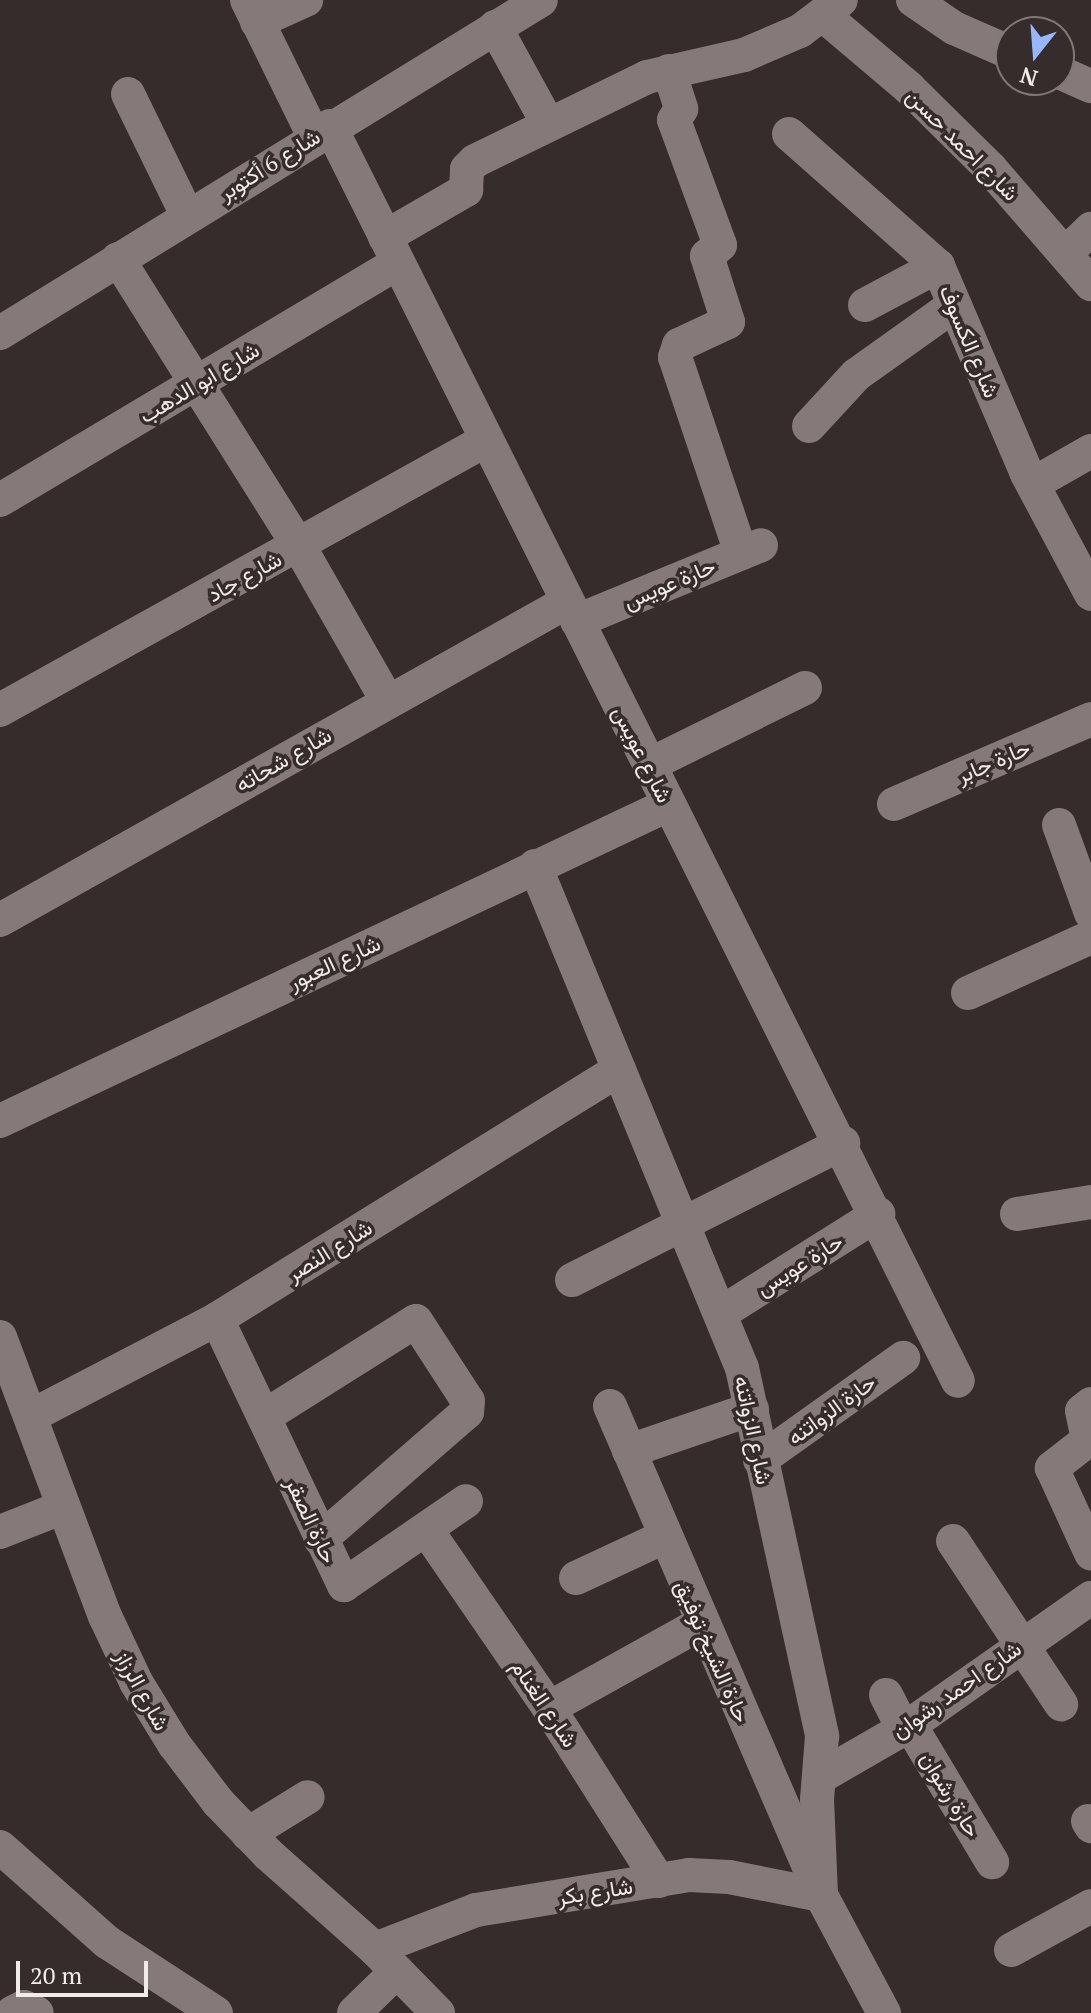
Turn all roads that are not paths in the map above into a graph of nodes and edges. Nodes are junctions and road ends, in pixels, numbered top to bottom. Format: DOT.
graph roads {
  1 [pos="306,0"];
  2 [pos="541,0"];
  3 [pos="913,0"];
  4 [pos="832,7"];
  5 [pos="252,11"];
  6 [pos="495,27"];
  7 [pos="995,46"];
  8 [pos="669,71"];
  9 [pos="128,94"];
  10 [pos="548,124"];
  11 [pos="322,131"];
  12 [pos="789,134"];
  13 [pos="187,215"];
  14 [pos="1091,229"];
  15 [pos="392,250"];
  16 [pos="1066,253"];
  17 [pos="118,259"];
  18 [pos="938,266"];
  19 [pos="1091,284"];
  20 [pos="865,305"];
  21 [pos="954,305"];
  22 [pos="0,333"];
  23 [pos="196,385"];
  24 [pos="809,426"];
  25 [pos="486,440"];
  26 [pos="1091,451"];
  27 [pos="1033,484"];
  28 [pos="0,500"];
  29 [pos="299,546"];
  30 [pos="1091,594"];
  31 [pos="572,612"];
  32 [pos="805,688"];
  33 [pos="387,700"];
  34 [pos="0,710"];
  35 [pos="1091,719"];
  36 [pos="649,765"];
  37 [pos="894,804"];
  38 [pos="668,805"];
  39 [pos="1059,825"];
  40 [pos="535,866"];
  41 [pos="1091,913"];
  42 [pos="0,920"];
  43 [pos="1091,937"];
  44 [pos="968,993"];
  45 [pos="619,1070"];
  46 [pos="0,1121"];
  47 [pos="843,1143"];
  48 [pos="1091,1202"];
  49 [pos="878,1214"];
  50 [pos="1017,1214"];
  51 [pos="686,1224"];
  52 [pos="572,1280"];
  53 [pos="721,1313"];
  54 [pos="217,1319"];
  55 [pos="1,1343"];
  56 [pos="903,1358"];
  57 [pos="958,1381"];
  58 [pos="1091,1404"];
  59 [pos="610,1406"];
  60 [pos="752,1409"];
  61 [pos="31,1416"];
  62 [pos="265,1416"];
  63 [pos="629,1451"];
  64 [pos="760,1460"];
  65 [pos="466,1501"];
  66 [pos="61,1508"];
  67 [pos="426,1529"];
  68 [pos="0,1532"];
  69 [pos="664,1537"];
  70 [pos="321,1539"];
  71 [pos="953,1541"];
  72 [pos="1091,1553"];
  73 [pos="576,1578"];
  74 [pos="1088,1608"];
  75 [pos="700,1624"];
  76 [pos="1019,1644"];
  77 [pos="886,1695"];
  78 [pos="1061,1704"];
  79 [pos="549,1708"];
  80 [pos="906,1727"];
  81 [pos="820,1777"];
  82 [pos="308,1797"];
  83 [pos="248,1834"];
  84 [pos="0,1847"];
  85 [pos="992,1862"];
  86 [pos="659,1881"];
  87 [pos="821,1895"];
  88 [pos="1091,1906"];
  89 [pos="1011,1950"];
  90 [pos="386,1960"];
  91 [pos="12,2013"];
  92 [pos="37,2013"];
  93 [pos="216,2013"];
  94 [pos="354,2013"];
  95 [pos="438,2013"];
  96 [pos="884,2013"];
  1 -- 5 [label="street"];
  2 -- 6 [label="street, شارع 6 أكتوبر"];
  3 -- 7 [label="street"];
  4 -- 8 [label="street"];
  4 -- 16 [label="street, شارع احمد حسن"];
  5 -- 11 [label="street, شارع عويس"];
  6 -- 10 [label="street"];
  6 -- 11 [label="street, شارع 6 أكتوبر"];
  8 -- 10 [label="street"];
  8 -- 31 [label="street, حارة عويس"];
  9 -- 13 [label="street"];
  10 -- 15 [label="street, شارع ابو الدهب"];
  11 -- 13 [label="street, شارع 6 أكتوبر"];
  11 -- 15 [label="street, شارع عويس"];
  12 -- 18 [label="street, شارع الكسوف"];
  13 -- 17 [label="street, شارع 6 أكتوبر"];
  14 -- 16 [label="street"];
  15 -- 23 [label="street, شارع ابو الدهب"];
  15 -- 25 [label="street, شارع عويس"];
  16 -- 19 [label="street, شارع احمد حسن"];
  17 -- 22 [label="street, شارع 6 أكتوبر"];
  17 -- 23 [label="street"];
  18 -- 20 [label="street"];
  18 -- 21 [label="street, شارع الكسوف"];
  21 -- 24 [label="street"];
  21 -- 27 [label="street, شارع الكسوف"];
  23 -- 28 [label="street, شارع ابو الدهب"];
  23 -- 29 [label="street"];
  25 -- 29 [label="street, شارع جاد"];
  25 -- 31 [label="street, شارع عويس"];
  26 -- 27 [label="street"];
  27 -- 30 [label="street, شارع الكسوف"];
  29 -- 33 [label="street"];
  29 -- 34 [label="street, شارع جاد"];
  31 -- 33 [label="street, شارع شحاته"];
  31 -- 36 [label="street, شارع عويس"];
  32 -- 36 [label="street"];
  33 -- 42 [label="street, شارع شحاته"];
  35 -- 37 [label="street, حارة جابر"];
  36 -- 38 [label="street, شارع عويس"];
  38 -- 40 [label="street, شارع العبور"];
  38 -- 47 [label="street, شارع عويس"];
  39 -- 41 [label="street"];
  40 -- 45 [label="street, شارع الزواتنه"];
  40 -- 46 [label="street, شارع العبور"];
  43 -- 44 [label="street"];
  45 -- 51 [label="street, شارع الزواتنه"];
  45 -- 54 [label="street, شارع النصر"];
  47 -- 49 [label="street, شارع عويس"];
  47 -- 51 [label="street"];
  48 -- 50 [label="street"];
  49 -- 53 [label="street, حارة عويس"];
  49 -- 57 [label="street, شارع عويس"];
  51 -- 52 [label="street"];
  51 -- 53 [label="street, شارع الزواتنه"];
  53 -- 60 [label="street, شارع الزواتنه"];
  54 -- 61 [label="street, شارع النصر"];
  54 -- 62 [label="street, حارة الصقر"];
  55 -- 61 [label="street, شارع الرزاز"];
  56 -- 64 [label="street, حارة الزواتنه"];
  58 -- 72 [label="street"];
  59 -- 63 [label="street, حارة الشيخ توفيق"];
  60 -- 63 [label="street"];
  60 -- 64 [label="street, شارع الزواتنه"];
  61 -- 66 [label="street, شارع الرزاز"];
  62 -- 70 [label="street, حارة الصقر"];
  62 -- 70 [label="street"];
  63 -- 69 [label="street, حارة الشيخ توفيق"];
  64 -- 81 [label="street, شارع الزواتنه"];
  65 -- 67 [label="street, حارة الصقر"];
  66 -- 68 [label="street"];
  66 -- 83 [label="street, شارع الرزاز"];
  67 -- 70 [label="street, حارة الصقر"];
  67 -- 79 [label="street, شارع الغنام"];
  69 -- 73 [label="street"];
  69 -- 75 [label="street, حارة الشيخ توفيق"];
  71 -- 76 [label="street"];
  74 -- 76 [label="street, شارع احمد رشوان"];
  75 -- 79 [label="street"];
  75 -- 87 [label="street, حارة الشيخ توفيق"];
  76 -- 78 [label="street"];
  76 -- 80 [label="street, شارع احمد رشوان"];
  77 -- 80 [label="street, حارة رشوان"];
  79 -- 86 [label="street, شارع الغنام"];
  80 -- 81 [label="street, شارع احمد رشوان"];
  80 -- 85 [label="street, حارة رشوان"];
  81 -- 87 [label="street, شارع الزواتنه"];
  82 -- 83 [label="street"];
  83 -- 90 [label="street, شارع الرزاز"];
  84 -- 93 [label="street"];
  86 -- 87 [label="street, شارع بكر"];
  86 -- 90 [label="street, شارع بكر"];
  87 -- 96 [label="street, شارع الزواتنه"];
  88 -- 89 [label="street"];
  90 -- 94 [label="street"];
  90 -- 95 [label="street, شارع الرزاز"];
  91 -- 92 [label="street"];
}
